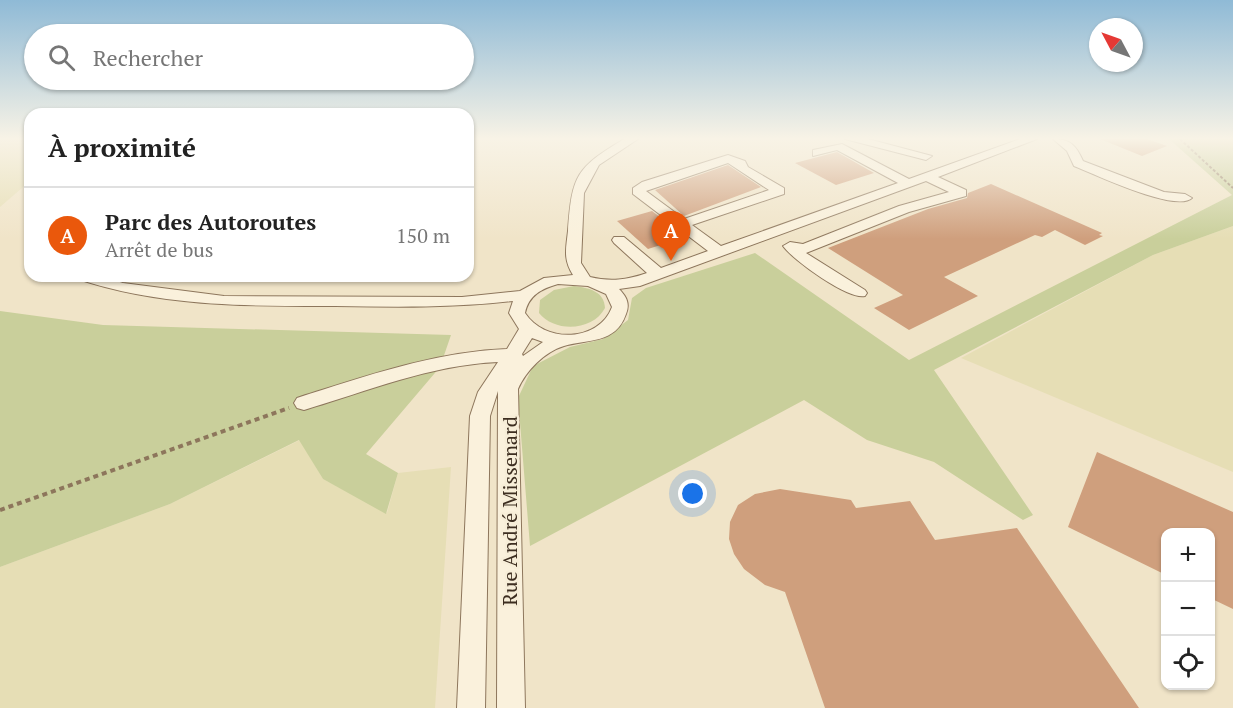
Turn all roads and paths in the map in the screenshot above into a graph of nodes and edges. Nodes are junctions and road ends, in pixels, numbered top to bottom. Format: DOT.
graph roads {
  1 [pos="588,172"];
  2 [pos="686,172"];
  3 [pos="747,172"];
  4 [pos="889,172"];
  5 [pos="941,172"];
  6 [pos="1101,172"];
  7 [pos="1215,172"];
  8 [pos="927,177"];
  9 [pos="909,184"];
  10 [pos="1233,188"];
  11 [pos="1185,198"];
  12 [pos="682,224"];
  13 [pos="771,233"];
  14 [pos="619,240"];
  15 [pos="793,248"];
  16 [pos="719,252"];
  17 [pos="573,263"];
  18 [pos="658,274"];
  19 [pos="557,279"];
  20 [pos="583,279"];
  21 [pos="102,282"];
  22 [pos="634,283"];
  23 [pos="605,286"];
  24 [pos="859,293"];
  25 [pos="524,295"];
  26 [pos="618,301"];
  27 [pos="462,302"];
  28 [pos="517,313"];
  29 [pos="527,329"];
  30 [pos="562,340"];
  31 [pos="514,355"];
  32 [pos="304,402"];
  33 [pos="508,429"];
  34 [pos="478,432"];
  35 [pos="0,510"];
  36 [pos="471,708"];
  37 [pos="511,708"];
  1 -- 17 [label="street"];
  2 -- 12 [label="street"];
  3 -- 12 [label="street"];
  4 -- 9 [label="street"];
  5 -- 8 [label="street"];
  6 -- 11 [label="street"];
  7 -- 10 [label="path"];
  8 -- 9 [label="street"];
  8 -- 15 [label="street"];
  9 -- 13 [label="street"];
  12 -- 16 [label="street"];
  13 -- 15 [label="street"];
  13 -- 16 [label="street"];
  14 -- 18 [label="street"];
  15 -- 24 [label="street"];
  16 -- 18 [label="street"];
  17 -- 19 [label="street"];
  17 -- 20 [label="street"];
  18 -- 22 [label="street"];
  19 -- 20 [label="street"];
  19 -- 25 [label="street"];
  20 -- 23 [label="street"];
  21 -- 27 [label="street"];
  22 -- 23 [label="street"];
  22 -- 26 [label="street"];
  23 -- 26 [label="street"];
  25 -- 27 [label="street"];
  25 -- 28 [label="street"];
  26 -- 30 [label="street"];
  27 -- 28 [label="street"];
  28 -- 29 [label="street"];
  29 -- 30 [label="street"];
  29 -- 31 [label="street, Rue André Missenard"];
  30 -- 33 [label="street, Rue André Missenard"];
  31 -- 32 [label="street"];
  31 -- 34 [label="street, Rue André Missenard"];
  32 -- 35 [label="path"];
  33 -- 34 [label="street"];
  33 -- 37 [label="street, Rue André Missenard"];
  34 -- 36 [label="street, Rue André Missenard"];
}
